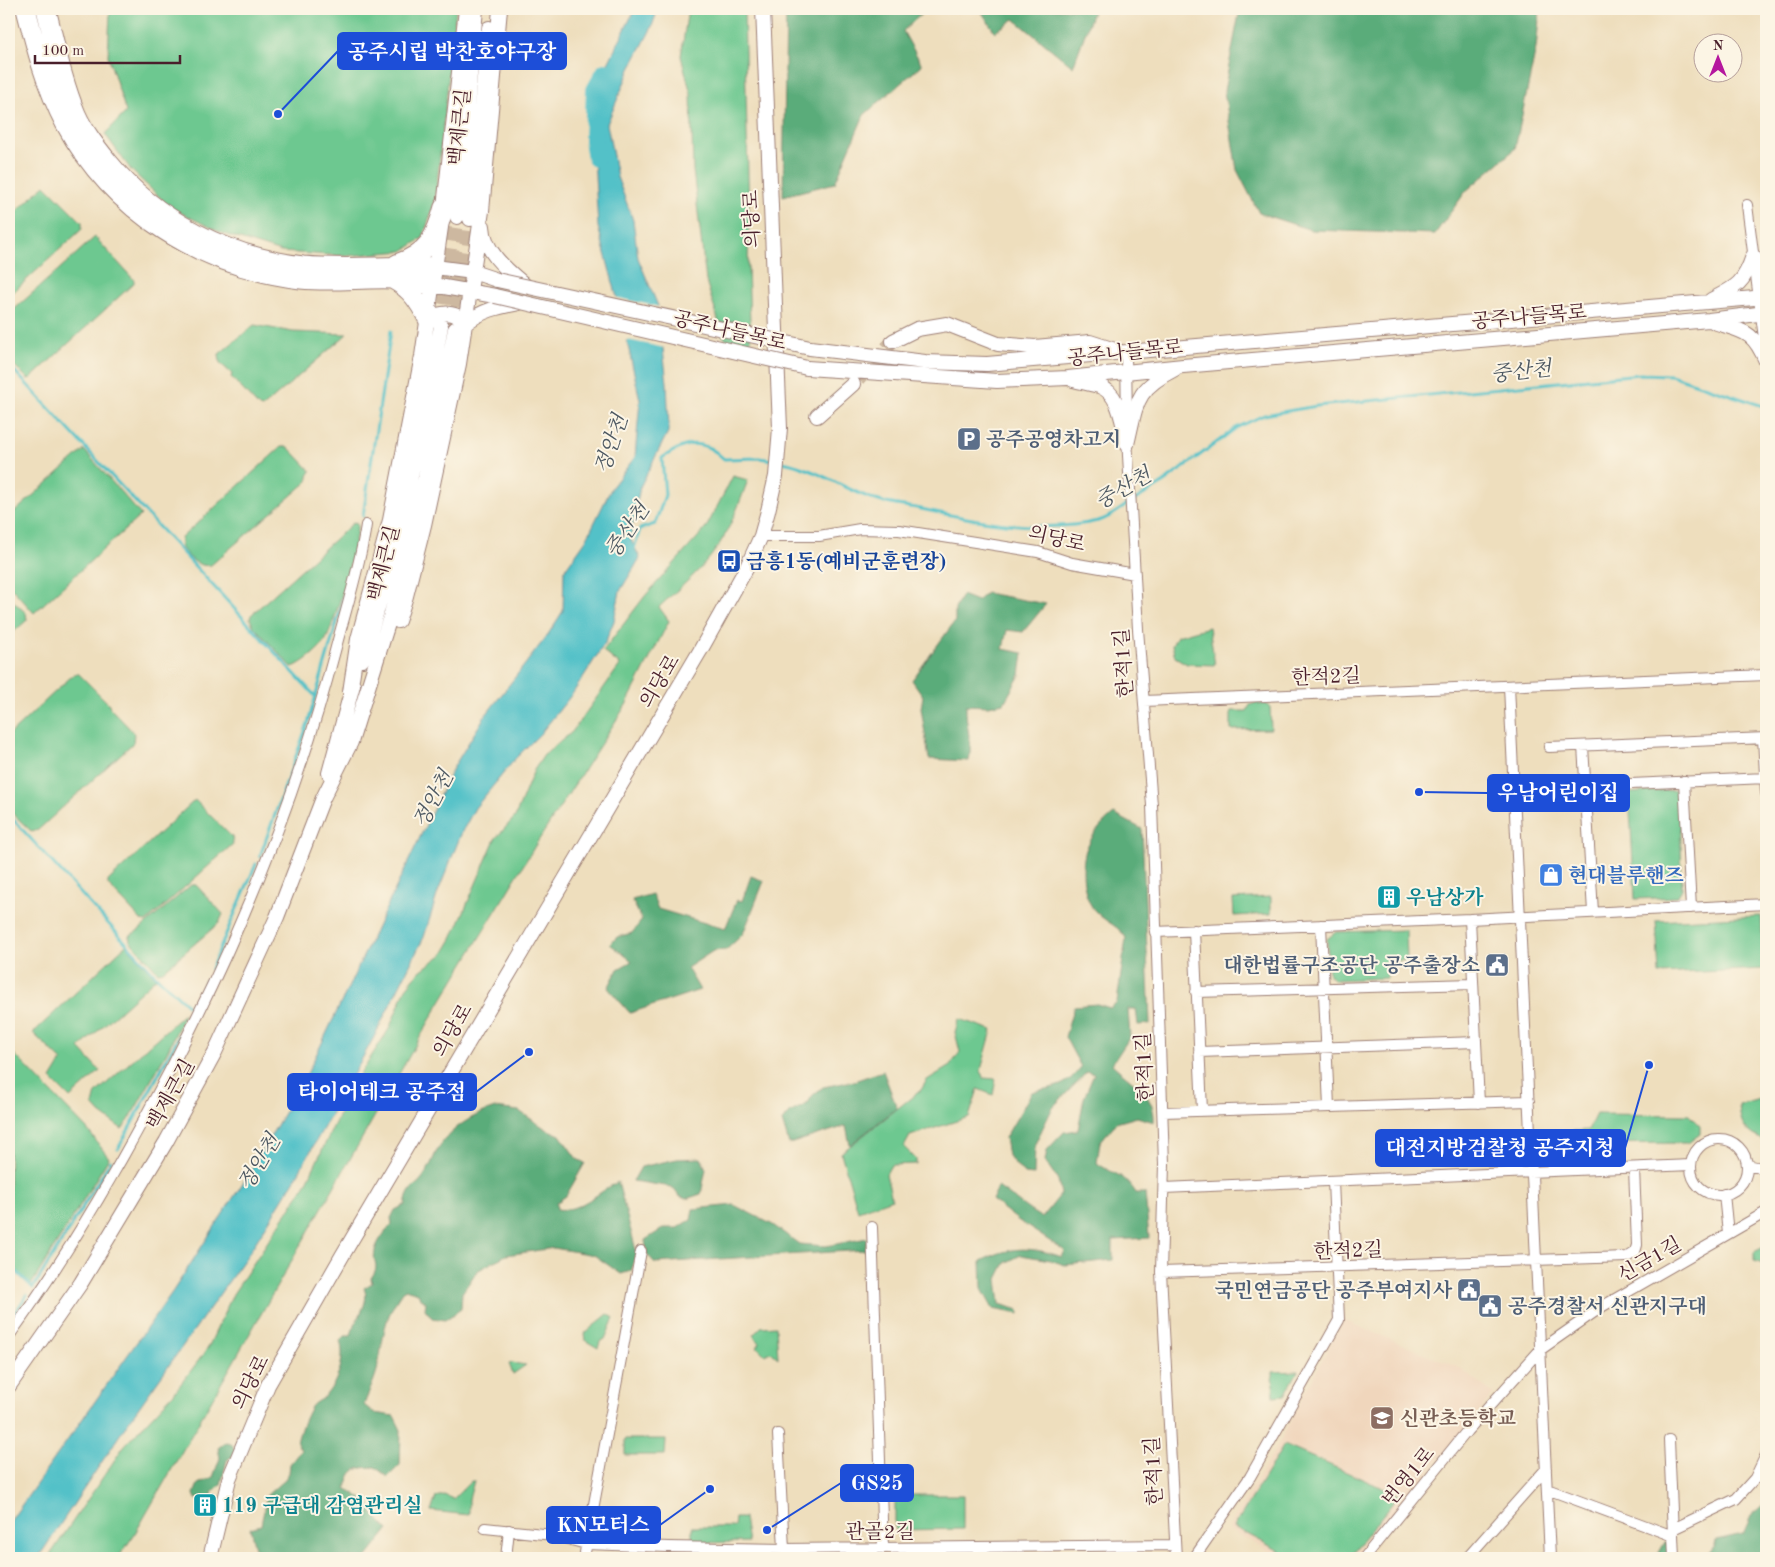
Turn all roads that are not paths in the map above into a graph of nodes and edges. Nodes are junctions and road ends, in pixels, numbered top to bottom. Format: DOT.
graph roads {
  1 [pos="17,9"];
  2 [pos="26,9"];
  3 [pos="46,9"];
  4 [pos="53,9"];
  5 [pos="466,9"];
  6 [pos="476,9"];
  7 [pos="490,9"];
  8 [pos="500,9"];
  9 [pos="763,9"];
  10 [pos="53,73"];
  11 [pos="1747,205"];
  12 [pos="463,213"];
  13 [pos="1753,256"];
  14 [pos="393,272"];
  15 [pos="473,272"];
  16 [pos="1766,272"];
  17 [pos="434,276"];
  18 [pos="526,286"];
  19 [pos="470,291"];
  20 [pos="1763,298"];
  21 [pos="494,302"];
  22 [pos="1707,302"];
  23 [pos="1764,313"];
  24 [pos="1709,320"];
  25 [pos="448,325"];
  26 [pos="893,341"];
  27 [pos="1126,354"];
  28 [pos="1766,354"];
  29 [pos="1766,361"];
  30 [pos="1183,366"];
  31 [pos="1126,372"];
  32 [pos="1068,378"];
  33 [pos="853,384"];
  34 [pos="817,416"];
  35 [pos="1128,444"];
  36 [pos="366,525"];
  37 [pos="761,536"];
  38 [pos="1135,574"];
  39 [pos="1766,675"];
  40 [pos="1509,686"];
  41 [pos="357,694"];
  42 [pos="1144,701"];
  43 [pos="1765,738"];
  44 [pos="1583,746"];
  45 [pos="1549,747"];
  46 [pos="1766,778"];
  47 [pos="1684,781"];
  48 [pos="1586,786"];
  49 [pos="1766,793"];
  50 [pos="1766,904"];
  51 [pos="1691,908"];
  52 [pos="1592,912"];
  53 [pos="1521,916"];
  54 [pos="1470,919"];
  55 [pos="1321,925"];
  56 [pos="1194,930"];
  57 [pos="1155,932"];
  58 [pos="1473,984"];
  59 [pos="1324,988"];
  60 [pos="1196,992"];
  61 [pos="1476,1042"];
  62 [pos="1326,1047"];
  63 [pos="1199,1052"];
  64 [pos="1529,1101"];
  65 [pos="1479,1103"];
  66 [pos="1328,1107"];
  67 [pos="1202,1111"];
  68 [pos="1163,1112"];
  69 [pos="1690,1165"];
  70 [pos="1747,1165"];
  71 [pos="1634,1168"];
  72 [pos="1766,1169"];
  73 [pos="1532,1172"];
  74 [pos="1333,1181"];
  75 [pos="1164,1188"];
  76 [pos="1724,1194"];
  77 [pos="1766,1212"];
  78 [pos="872,1227"];
  79 [pos="1728,1234"];
  80 [pos="641,1251"];
  81 [pos="1536,1261"];
  82 [pos="1337,1268"];
  83 [pos="1161,1272"];
  84 [pos="9,1336"];
  85 [pos="1540,1350"];
  86 [pos="9,1386"];
  87 [pos="778,1434"];
  88 [pos="1669,1440"];
  89 [pos="1766,1455"];
  90 [pos="1546,1469"];
  91 [pos="1547,1489"];
  92 [pos="485,1528"];
  93 [pos="509,1530"];
  94 [pos="1673,1533"];
  95 [pos="586,1544"];
  96 [pos="1175,1545"];
  97 [pos="883,1548"];
  98 [pos="780,1552"];
  99 [pos="210,1558"];
  100 [pos="506,1558"];
  101 [pos="584,1558"];
  102 [pos="1176,1558"];
  103 [pos="1194,1558"];
  104 [pos="1364,1558"];
  105 [pos="1467,1558"];
  106 [pos="1550,1558"];
  107 [pos="1674,1558"];
  1 -- 10 [label="highway"];
  2 -- 10 [label="highway"];
  3 -- 10 [label="highway"];
  4 -- 10 [label="highway"];
  5 -- 12 [label="main road"];
  6 -- 12 [label="main road, 백제큰길"];
  7 -- 12 [label="main road, 백제큰길"];
  8 -- 12 [label="main road"];
  9 -- 37 [label="main road, 의당로"];
  10 -- 14 [label="highway"];
  11 -- 13 [label="street"];
  12 -- 14 [label="highway"];
  12 -- 15 [label="main road"];
  12 -- 17 [label="main road"];
  12 -- 18 [label="main road"];
  13 -- 16 [label="main road"];
  13 -- 20 [label="street"];
  13 -- 22 [label="main road"];
  14 -- 17 [label="highway"];
  14 -- 25 [label="highway"];
  15 -- 17 [label="main road, 공주나들목로"];
  15 -- 18 [label="main road, 공주나들목로, bridge"];
  15 -- 19 [label="main road"];
  17 -- 19 [label="main road, 공주나들목로"];
  17 -- 25 [label="main road"];
  18 -- 27 [label="main road, 공주나들목로, bridge"];
  19 -- 21 [label="main road, 공주나들목로"];
  19 -- 25 [label="main road"];
  20 -- 22 [label="main road, 공주나들목로"];
  20 -- 23 [label="street"];
  21 -- 25 [label="main road"];
  21 -- 32 [label="main road, 공주나들목로, bridge"];
  22 -- 27 [label="main road, 공주나들목로"];
  23 -- 24 [label="main road, 공주나들목로"];
  23 -- 28 [label="street"];
  24 -- 29 [label="main road"];
  24 -- 30 [label="main road, 공주나들목로"];
  25 -- 41 [label="main road, 백제큰길"];
  25 -- 41 [label="main road"];
  26 -- 27 [label="main road"];
  27 -- 31 [label="street, 한적1길"];
  30 -- 31 [label="main road, 공주나들목로"];
  30 -- 35 [label="main road"];
  31 -- 32 [label="main road, 공주나들목로"];
  31 -- 35 [label="street, 한적1길"];
  32 -- 35 [label="main road"];
  33 -- 34 [label="main road"];
  35 -- 38 [label="street, 한적1길"];
  36 -- 84 [label="street"];
  37 -- 38 [label="street, 의당로"];
  37 -- 99 [label="main road, 의당로"];
  38 -- 42 [label="street, 한적1길"];
  39 -- 40 [label="street, 한적2길"];
  40 -- 42 [label="street, 한적2길"];
  40 -- 53 [label="street"];
  41 -- 86 [label="main road, 백제큰길"];
  42 -- 57 [label="street, 한적1길"];
  43 -- 44 [label="street"];
  43 -- 46 [label="street"];
  44 -- 45 [label="street"];
  44 -- 48 [label="street"];
  46 -- 47 [label="street"];
  46 -- 49 [label="street"];
  47 -- 48 [label="street"];
  47 -- 51 [label="street"];
  48 -- 52 [label="street"];
  50 -- 51 [label="street"];
  51 -- 52 [label="street"];
  52 -- 53 [label="street"];
  53 -- 54 [label="street"];
  53 -- 64 [label="street"];
  54 -- 55 [label="street"];
  54 -- 58 [label="street"];
  55 -- 56 [label="street"];
  55 -- 59 [label="street"];
  56 -- 57 [label="street"];
  56 -- 60 [label="street"];
  57 -- 68 [label="street, 한적1길"];
  58 -- 59 [label="street"];
  58 -- 61 [label="street"];
  59 -- 60 [label="street"];
  59 -- 62 [label="street"];
  60 -- 63 [label="street"];
  61 -- 62 [label="street"];
  61 -- 65 [label="street"];
  62 -- 63 [label="street"];
  62 -- 66 [label="street"];
  63 -- 67 [label="street"];
  64 -- 65 [label="street"];
  64 -- 73 [label="street"];
  65 -- 66 [label="street"];
  66 -- 67 [label="street"];
  67 -- 68 [label="street"];
  68 -- 75 [label="street, 한적1길"];
  69 -- 70 [label="street"];
  69 -- 71 [label="street"];
  69 -- 76 [label="street"];
  70 -- 72 [label="street"];
  70 -- 76 [label="street"];
  71 -- 73 [label="street"];
  71 -- 81 [label="street, 한적2길"];
  73 -- 74 [label="street"];
  73 -- 81 [label="street"];
  74 -- 75 [label="street"];
  74 -- 82 [label="street"];
  75 -- 83 [label="street, 한적1길"];
  76 -- 79 [label="street"];
  77 -- 79 [label="street, 신금1길"];
  78 -- 97 [label="street"];
  79 -- 85 [label="street, 신금1길"];
  80 -- 95 [label="street"];
  81 -- 82 [label="street, 한적2길"];
  81 -- 85 [label="street"];
  82 -- 83 [label="street, 한적2길"];
  82 -- 103 [label="street"];
  83 -- 96 [label="street, 한적1길"];
  85 -- 90 [label="street"];
  85 -- 104 [label="street, 번영1로"];
  87 -- 98 [label="street"];
  88 -- 94 [label="street"];
  89 -- 94 [label="street"];
  90 -- 91 [label="street"];
  90 -- 105 [label="street"];
  91 -- 94 [label="street"];
  91 -- 106 [label="street"];
  92 -- 93 [label="street, 관골2길"];
  93 -- 95 [label="street, 관골2길"];
  93 -- 100 [label="street"];
  94 -- 107 [label="street"];
  95 -- 98 [label="street, 관골2길"];
  95 -- 101 [label="street"];
  96 -- 97 [label="street, 관골2길"];
  96 -- 102 [label="street, 한적1길"];
  97 -- 98 [label="street, 관골2길"];
}
